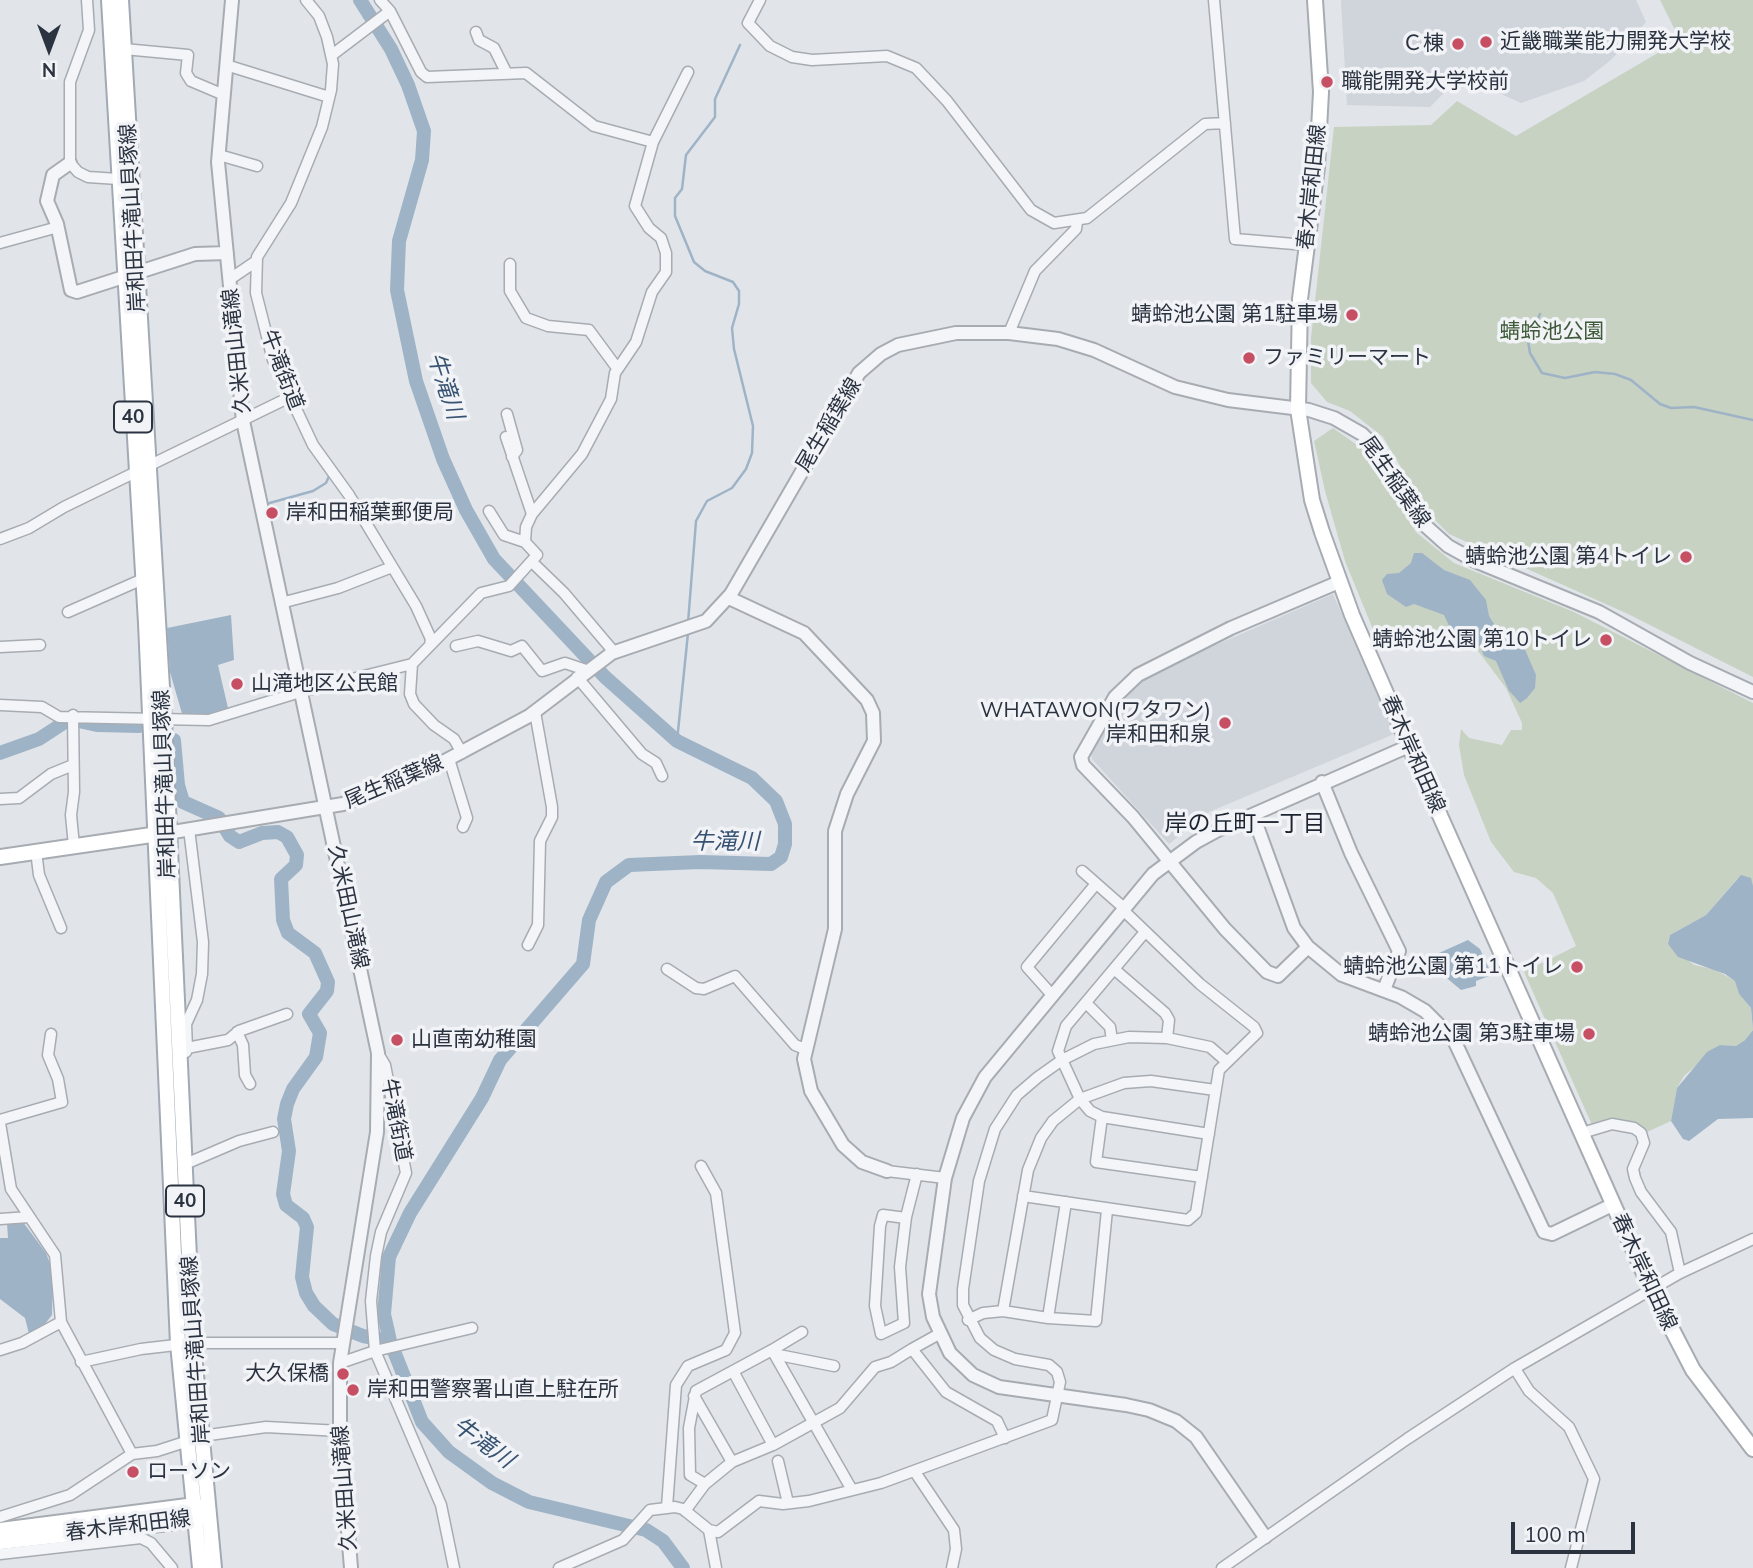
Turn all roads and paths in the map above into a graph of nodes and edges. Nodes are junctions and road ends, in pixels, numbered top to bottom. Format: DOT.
graph roads {
  1 [pos="87,0"];
  2 [pos="109,0"];
  3 [pos="121,0"];
  4 [pos="232,0"];
  5 [pos="306,0"];
  6 [pos="760,0"];
  7 [pos="1214,0"];
  8 [pos="1314,0"];
  9 [pos="381,1"];
  10 [pos="390,10"];
  11 [pos="476,32"];
  12 [pos="124,50"];
  13 [pos="331,55"];
  14 [pos="226,65"];
  15 [pos="506,72"];
  16 [pos="688,72"];
  17 [pos="223,95"];
  18 [pos="329,97"];
  19 [pos="1225,123"];
  20 [pos="653,142"];
  21 [pos="219,155"];
  22 [pos="70,163"];
  23 [pos="257,166"];
  24 [pos="118,179"];
  25 [pos="1077,222"];
  26 [pos="58,227"];
  27 [pos="0,243"];
  28 [pos="1306,246"];
  29 [pos="227,253"];
  30 [pos="255,262"];
  31 [pos="510,264"];
  32 [pos="130,275"];
  33 [pos="230,279"];
  34 [pos="1009,333"];
  35 [pos="617,368"];
  36 [pos="290,397"];
  37 [pos="1298,409"];
  38 [pos="507,414"];
  39 [pos="243,421"];
  40 [pos="506,437"];
  41 [pos="512,457"];
  42 [pos="143,469"];
  43 [pos="489,511"];
  44 [pos="532,514"];
  45 [pos="0,539"];
  46 [pos="525,542"];
  47 [pos="532,562"];
  48 [pos="392,567"];
  49 [pos="143,579"];
  50 [pos="1339,582"];
  51 [pos="729,598"];
  52 [pos="281,603"];
  53 [pos="68,612"];
  54 [pos="40,645"];
  55 [pos="430,645"];
  56 [pos="456,646"];
  57 [pos="0,647"];
  58 [pos="613,652"];
  59 [pos="412,664"];
  60 [pos="582,673"];
  61 [pos="300,692"];
  62 [pos="1753,692"];
  63 [pos="0,705"];
  64 [pos="536,712"];
  65 [pos="73,715"];
  66 [pos="157,720"];
  67 [pos="1409,746"];
  68 [pos="461,753"];
  69 [pos="449,759"];
  70 [pos="73,765"];
  71 [pos="663,776"];
  72 [pos="1322,782"];
  73 [pos="0,799"];
  74 [pos="327,809"];
  75 [pos="1253,814"];
  76 [pos="463,827"];
  77 [pos="189,829"];
  78 [pos="161,833"];
  79 [pos="74,846"];
  80 [pos="36,851"];
  81 [pos="0,857"];
  82 [pos="1171,860"];
  83 [pos="1082,871"];
  84 [pos="1095,885"];
  85 [pos="1124,909"];
  86 [pos="61,928"];
  87 [pos="1145,932"];
  88 [pos="528,944"];
  89 [pos="1308,947"];
  90 [pos="667,969"];
  91 [pos="1114,969"];
  92 [pos="1384,990"];
  93 [pos="1052,995"];
  94 [pos="1086,1003"];
  95 [pos="287,1014"];
  96 [pos="237,1032"];
  97 [pos="51,1034"];
  98 [pos="1167,1038"];
  99 [pos="1112,1040"];
  100 [pos="187,1048"];
  101 [pos="805,1049"];
  102 [pos="1062,1060"];
  103 [pos="178,1061"];
  104 [pos="1226,1061"];
  105 [pos="250,1084"];
  106 [pos="1215,1090"];
  107 [pos="385,1099"];
  108 [pos="1080,1099"];
  109 [pos="1102,1117"];
  110 [pos="0,1122"];
  111 [pos="273,1132"];
  112 [pos="1582,1133"];
  113 [pos="1209,1134"];
  114 [pos="183,1165"];
  115 [pos="701,1166"];
  116 [pos="887,1171"];
  117 [pos="916,1174"];
  118 [pos="1202,1177"];
  119 [pos="945,1178"];
  120 [pos="1023,1196"];
  121 [pos="1066,1202"];
  122 [pos="1612,1205"];
  123 [pos="1107,1210"];
  124 [pos="29,1217"];
  125 [pos="906,1218"];
  126 [pos="0,1219"];
  127 [pos="1753,1239"];
  128 [pos="1680,1273"];
  129 [pos="1651,1289"];
  130 [pos="1003,1311"];
  131 [pos="1048,1318"];
  132 [pos="968,1320"];
  133 [pos="61,1322"];
  134 [pos="472,1328"];
  135 [pos="802,1332"];
  136 [pos="343,1333"];
  137 [pos="939,1334"];
  138 [pos="185,1344"];
  139 [pos="912,1349"];
  140 [pos="0,1350"];
  141 [pos="377,1350"];
  142 [pos="772,1350"];
  143 [pos="80,1362"];
  144 [pos="340,1363"];
  145 [pos="834,1366"];
  146 [pos="733,1371"];
  147 [pos="1517,1372"];
  148 [pos="694,1396"];
  149 [pos="1057,1397"];
  150 [pos="811,1424"];
  151 [pos="340,1432"];
  152 [pos="1005,1438"];
  153 [pos="195,1439"];
  154 [pos="773,1445"];
  155 [pos="1753,1449"];
  156 [pos="132,1454"];
  157 [pos="778,1461"];
  158 [pos="732,1462"];
  159 [pos="915,1472"];
  160 [pos="705,1484"];
  161 [pos="852,1490"];
  162 [pos="788,1503"];
  163 [pos="667,1507"];
  164 [pos="209,1511"];
  165 [pos="685,1511"];
  166 [pos="196,1512"];
  167 [pos="0,1516"];
  168 [pos="0,1530"];
  169 [pos="709,1530"];
  170 [pos="1265,1537"];
  171 [pos="0,1542"];
  172 [pos="0,1553"];
  173 [pos="172,1568"];
  174 [pos="200,1568"];
  175 [pos="214,1568"];
  176 [pos="351,1568"];
  177 [pos="454,1568"];
  178 [pos="559,1568"];
  179 [pos="716,1568"];
  180 [pos="952,1568"];
  181 [pos="1222,1568"];
  182 [pos="1571,1568"];
  1 -- 22 [label="street"];
  2 -- 24 [label="main road, 岸和田牛滝山貝塚線 / 40"];
  3 -- 12 [label="main road, 岸和田牛滝山貝塚線 / 40"];
  4 -- 14 [label="street, 久米田山滝線"];
  5 -- 13 [label="street"];
  6 -- 25 [label="street"];
  7 -- 19 [label="street"];
  8 -- 28 [label="main road, 春木岸和田線"];
  9 -- 10 [label="street"];
  10 -- 13 [label="street"];
  10 -- 15 [label="street"];
  11 -- 15 [label="street"];
  12 -- 17 [label="street"];
  12 -- 32 [label="main road, 岸和田牛滝山貝塚線 / 40"];
  13 -- 18 [label="street"];
  14 -- 17 [label="street, 久米田山滝線"];
  14 -- 18 [label="street"];
  15 -- 20 [label="street"];
  16 -- 20 [label="street"];
  17 -- 21 [label="street, 久米田山滝線"];
  18 -- 30 [label="street"];
  19 -- 25 [label="street"];
  19 -- 28 [label="street"];
  20 -- 35 [label="street"];
  21 -- 23 [label="street"];
  21 -- 29 [label="street, 久米田山滝線"];
  22 -- 24 [label="street"];
  22 -- 26 [label="street"];
  24 -- 32 [label="main road, 岸和田牛滝山貝塚線 / 40"];
  25 -- 34 [label="street"];
  26 -- 27 [label="street"];
  26 -- 32 [label="street"];
  28 -- 37 [label="main road, 春木岸和田線"];
  29 -- 32 [label="street"];
  29 -- 33 [label="street, 久米田山滝線"];
  30 -- 33 [label="street"];
  30 -- 36 [label="street, 牛滝街道"];
  31 -- 35 [label="street"];
  32 -- 42 [label="main road, 岸和田牛滝山貝塚線 / 40"];
  33 -- 39 [label="street, 久米田山滝線"];
  34 -- 37 [label="street, 尾生稲葉線"];
  34 -- 51 [label="street, 尾生稲葉線"];
  35 -- 44 [label="street"];
  36 -- 39 [label="street"];
  36 -- 48 [label="street, 牛滝街道"];
  37 -- 50 [label="main road, 春木岸和田線"];
  37 -- 62 [label="street, 尾生稲葉線"];
  38 -- 41 [label="street"];
  39 -- 42 [label="street"];
  39 -- 52 [label="street, 久米田山滝線"];
  40 -- 41 [label="street"];
  41 -- 44 [label="street"];
  42 -- 45 [label="street"];
  42 -- 49 [label="main road, 岸和田牛滝山貝塚線 / 40"];
  42 -- 66 [label="main road, 岸和田牛滝山貝塚線 / 40"];
  43 -- 46 [label="street"];
  44 -- 46 [label="street"];
  46 -- 47 [label="street"];
  47 -- 55 [label="street"];
  47 -- 58 [label="street"];
  48 -- 52 [label="street"];
  48 -- 55 [label="street, 牛滝街道"];
  49 -- 53 [label="street"];
  49 -- 66 [label="main road, 岸和田牛滝山貝塚線 / 40"];
  50 -- 67 [label="main road, 春木岸和田線"];
  50 -- 82 [label="street"];
  51 -- 58 [label="street, 尾生稲葉線"];
  51 -- 101 [label="street"];
  52 -- 61 [label="street, 久米田山滝線"];
  54 -- 57 [label="street"];
  55 -- 59 [label="street"];
  56 -- 60 [label="street"];
  58 -- 60 [label="street, 尾生稲葉線"];
  59 -- 61 [label="street"];
  59 -- 68 [label="street"];
  60 -- 64 [label="street, 尾生稲葉線"];
  60 -- 71 [label="street"];
  61 -- 66 [label="street"];
  61 -- 74 [label="street, 久米田山滝線"];
  63 -- 65 [label="street"];
  64 -- 68 [label="street, 尾生稲葉線"];
  64 -- 88 [label="street"];
  65 -- 66 [label="street"];
  65 -- 70 [label="street"];
  66 -- 78 [label="main road, 岸和田牛滝山貝塚線 / 40"];
  67 -- 72 [label="street"];
  67 -- 112 [label="main road, 春木岸和田線"];
  68 -- 69 [label="street, 尾生稲葉線"];
  69 -- 74 [label="street, 尾生稲葉線"];
  69 -- 76 [label="street"];
  70 -- 73 [label="street"];
  70 -- 79 [label="street"];
  72 -- 75 [label="street"];
  72 -- 92 [label="street"];
  74 -- 77 [label="street, 尾生稲葉線"];
  74 -- 107 [label="street, 久米田山滝線"];
  75 -- 82 [label="street"];
  75 -- 89 [label="street"];
  77 -- 78 [label="street, 尾生稲葉線"];
  77 -- 100 [label="street"];
  78 -- 79 [label="main road"];
  78 -- 103 [label="main road, 岸和田牛滝山貝塚線 / 40"];
  78 -- 138 [label="main road, 岸和田牛滝山貝塚線 / 40"];
  79 -- 80 [label="main road"];
  80 -- 81 [label="main road"];
  80 -- 86 [label="street"];
  82 -- 85 [label="street"];
  82 -- 89 [label="street"];
  83 -- 84 [label="street"];
  84 -- 85 [label="street"];
  84 -- 93 [label="street"];
  85 -- 87 [label="street"];
  85 -- 93 [label="street"];
  87 -- 91 [label="street"];
  87 -- 104 [label="street"];
  89 -- 92 [label="street"];
  90 -- 101 [label="street"];
  91 -- 94 [label="street"];
  91 -- 98 [label="street"];
  92 -- 122 [label="street"];
  93 -- 119 [label="street"];
  94 -- 99 [label="street"];
  94 -- 102 [label="street"];
  95 -- 96 [label="street"];
  96 -- 100 [label="street"];
  96 -- 105 [label="street"];
  97 -- 110 [label="street"];
  98 -- 99 [label="street"];
  98 -- 104 [label="street"];
  99 -- 102 [label="street"];
  100 -- 103 [label="street"];
  101 -- 116 [label="street"];
  102 -- 108 [label="street"];
  102 -- 132 [label="street"];
  103 -- 114 [label="main road, 岸和田牛滝山貝塚線 / 40"];
  104 -- 106 [label="street"];
  106 -- 108 [label="street"];
  106 -- 113 [label="street"];
  107 -- 136 [label="street, 久米田山滝線"];
  107 -- 141 [label="street, 牛滝街道"];
  108 -- 109 [label="street"];
  108 -- 120 [label="street"];
  109 -- 113 [label="street"];
  109 -- 118 [label="street"];
  110 -- 124 [label="street"];
  111 -- 114 [label="street"];
  112 -- 122 [label="main road, 春木岸和田線"];
  112 -- 128 [label="street"];
  113 -- 118 [label="street"];
  114 -- 138 [label="main road, 岸和田牛滝山貝塚線 / 40"];
  115 -- 163 [label="street"];
  116 -- 117 [label="street"];
  117 -- 119 [label="street"];
  117 -- 125 [label="street"];
  118 -- 123 [label="street"];
  119 -- 137 [label="street"];
  120 -- 121 [label="street"];
  120 -- 130 [label="street"];
  121 -- 123 [label="street"];
  121 -- 131 [label="street"];
  122 -- 129 [label="main road, 春木岸和田線"];
  123 -- 131 [label="street"];
  124 -- 126 [label="street"];
  124 -- 133 [label="street"];
  125 -- 125 [label="street"];
  127 -- 128 [label="street"];
  128 -- 129 [label="street"];
  129 -- 155 [label="main road, 春木岸和田線"];
  129 -- 170 [label="street"];
  130 -- 131 [label="street"];
  130 -- 132 [label="street"];
  132 -- 149 [label="street"];
  133 -- 140 [label="street"];
  133 -- 143 [label="street"];
  134 -- 141 [label="street"];
  135 -- 142 [label="street"];
  136 -- 138 [label="street"];
  136 -- 144 [label="street, 久米田山滝線"];
  137 -- 139 [label="street"];
  137 -- 149 [label="street"];
  138 -- 143 [label="street"];
  138 -- 153 [label="main road, 岸和田牛滝山貝塚線 / 40"];
  139 -- 150 [label="street"];
  139 -- 152 [label="street"];
  141 -- 144 [label="street"];
  141 -- 177 [label="street, 牛滝街道"];
  142 -- 145 [label="street"];
  142 -- 146 [label="street"];
  142 -- 150 [label="street"];
  143 -- 156 [label="street"];
  144 -- 151 [label="street, 久米田山滝線"];
  146 -- 148 [label="street"];
  146 -- 154 [label="street"];
  147 -- 182 [label="street"];
  148 -- 158 [label="street"];
  148 -- 160 [label="street"];
  149 -- 152 [label="street"];
  149 -- 170 [label="street"];
  150 -- 154 [label="street"];
  150 -- 161 [label="street"];
  151 -- 153 [label="street"];
  151 -- 176 [label="street, 久米田山滝線"];
  152 -- 159 [label="street"];
  153 -- 156 [label="street"];
  153 -- 164 [label="main road, 岸和田牛滝山貝塚線 / 40"];
  153 -- 166 [label="main road, 岸和田牛滝山貝塚線 / 40"];
  154 -- 158 [label="street"];
  156 -- 167 [label="street"];
  157 -- 162 [label="street"];
  158 -- 160 [label="street"];
  159 -- 161 [label="street"];
  159 -- 180 [label="street"];
  160 -- 165 [label="street"];
  161 -- 162 [label="street"];
  162 -- 169 [label="street"];
  163 -- 165 [label="street"];
  163 -- 178 [label="street"];
  164 -- 166 [label="main road, 春木岸和田線"];
  164 -- 175 [label="main road, 岸和田牛滝山貝塚線 / 40"];
  165 -- 169 [label="street"];
  166 -- 168 [label="main road, 春木岸和田線"];
  166 -- 171 [label="main road, 春木岸和田線"];
  166 -- 174 [label="main road, 岸和田牛滝山貝塚線 / 40"];
  169 -- 179 [label="street"];
  170 -- 181 [label="street"];
  172 -- 173 [label="street"];
}
